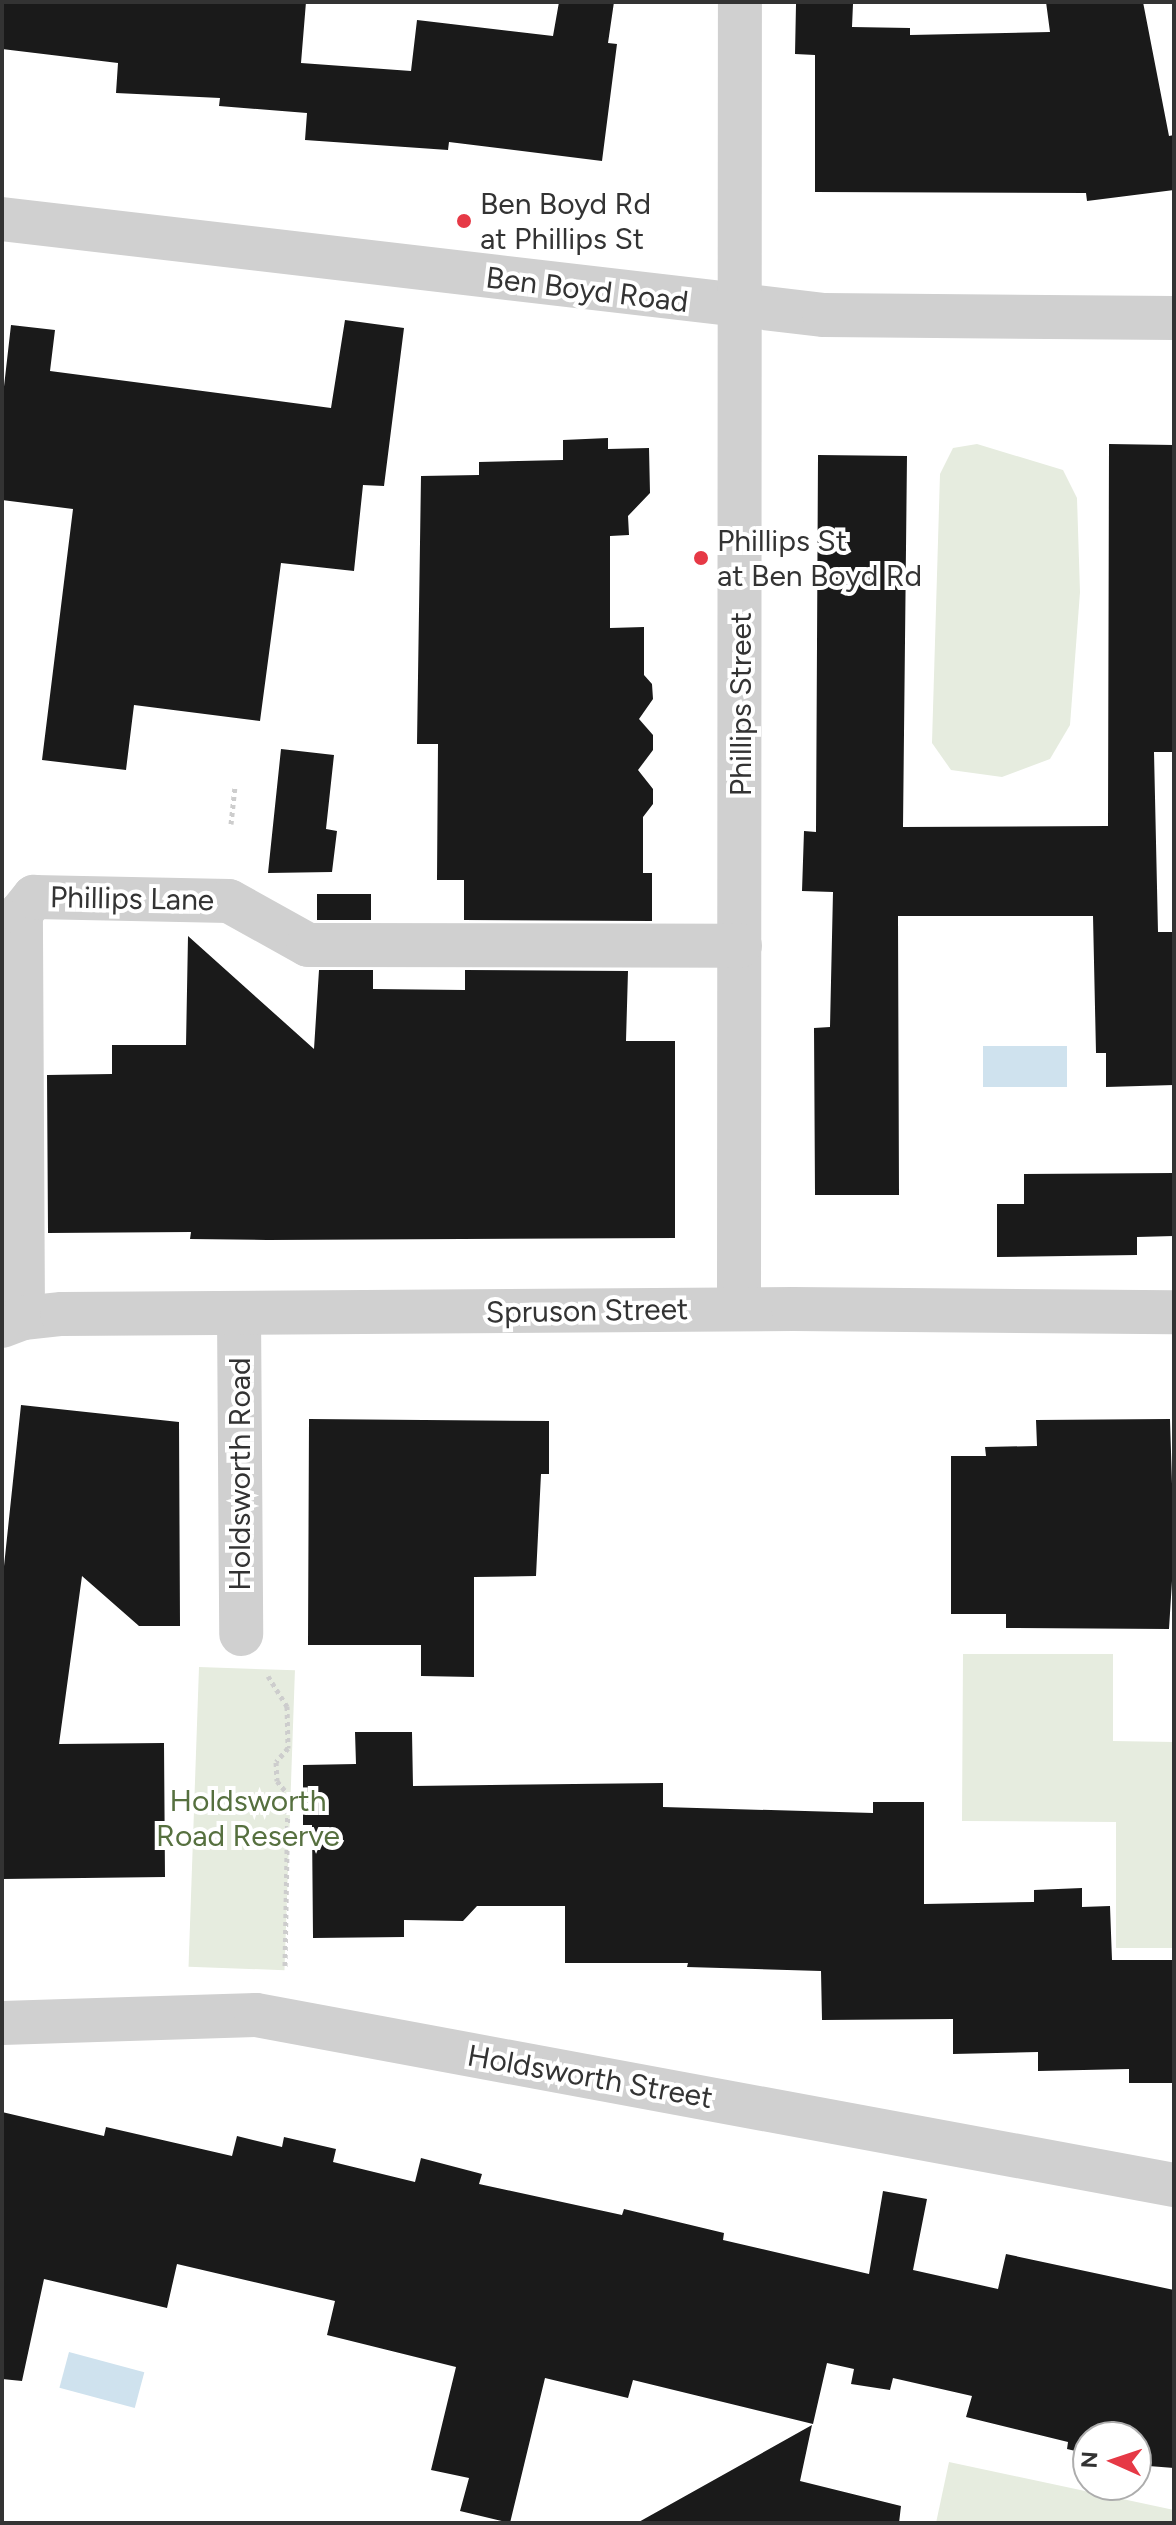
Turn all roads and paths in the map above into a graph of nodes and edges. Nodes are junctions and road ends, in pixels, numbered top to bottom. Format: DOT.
graph roads {
  1 [pos="740,2"];
  2 [pos="2,219"];
  3 [pos="739,307"];
  4 [pos="1174,318"];
  5 [pos="235,788"];
  6 [pos="231,824"];
  7 [pos="740,946"];
  8 [pos="739,1309"];
  9 [pos="1174,1312"];
  10 [pos="239,1314"];
  11 [pos="12,1322"];
  12 [pos="241,1634"];
  13 [pos="284,2021"];
  14 [pos="2,2023"];
  15 [pos="1174,2185"];
  1 -- 3 [label="street, Phillips Street"];
  2 -- 3 [label="street, Ben Boyd Road"];
  3 -- 4 [label="street, Ben Boyd Road"];
  3 -- 7 [label="street, Phillips Street"];
  5 -- 6 [label="path"];
  7 -- 8 [label="street, Phillips Street"];
  7 -- 11 [label="street, Phillips Lane"];
  8 -- 9 [label="street, Spruson Street"];
  8 -- 10 [label="street, Spruson Street"];
  10 -- 11 [label="street, Spruson Street"];
  10 -- 12 [label="street, Holdsworth Road"];
  12 -- 13 [label="path"];
  13 -- 14 [label="street, Holdsworth Street"];
  13 -- 15 [label="street, Holdsworth Street"];
}
